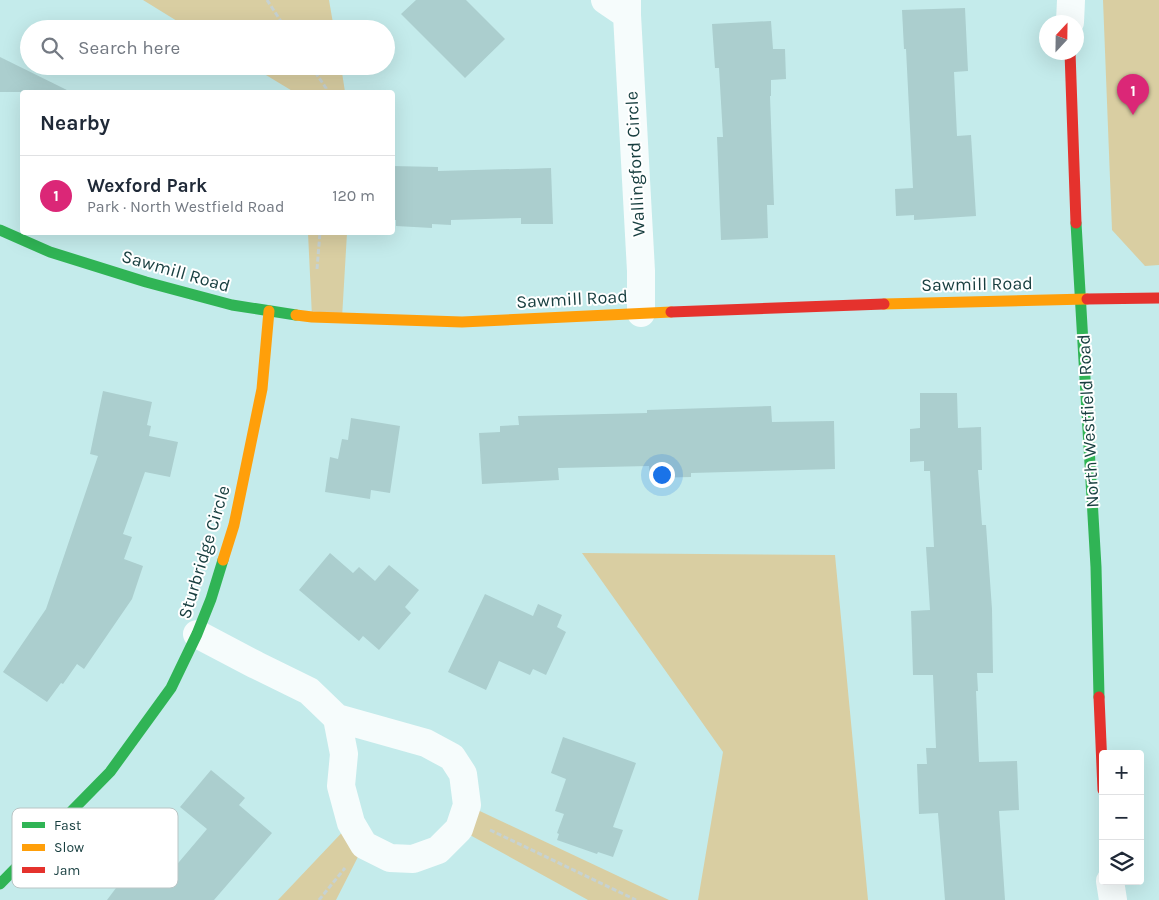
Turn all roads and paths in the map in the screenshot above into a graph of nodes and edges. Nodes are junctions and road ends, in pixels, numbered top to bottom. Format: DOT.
graph roads {
  1 [pos="267,0"];
  2 [pos="605,0"];
  3 [pos="1071,0"];
  4 [pos="627,7"];
  5 [pos="1070,15"];
  6 [pos="280,20"];
  7 [pos="1070,60"];
  8 [pos="317,75"];
  9 [pos="326,90"];
  10 [pos="0,230"];
  11 [pos="320,235"];
  12 [pos="317,269"];
  13 [pos="1159,298"];
  14 [pos="1081,300"];
  15 [pos="269,311"];
  16 [pos="641,313"];
  17 [pos="197,634"];
  18 [pos="336,718"];
  19 [pos="1101,750"];
  20 [pos="75,808"];
  21 [pos="463,816"];
  22 [pos="364,845"];
  23 [pos="12,872"];
  24 [pos="0,884"];
  25 [pos="1111,885"];
  26 [pos="319,900"];
  27 [pos="636,900"];
  28 [pos="1113,900"];
  1 -- 6 [label="path"];
  2 -- 4 [label="street, Wallingford Circle"];
  3 -- 5 [label="street"];
  4 -- 16 [label="street, Wallingford Circle"];
  7 -- 14 [label="street, North Westfield Road"];
  8 -- 9 [label="path"];
  10 -- 15 [label="street, Sawmill Road"];
  11 -- 12 [label="path"];
  13 -- 14 [label="street, Sawmill Road"];
  14 -- 16 [label="street, Sawmill Road"];
  14 -- 19 [label="street, North Westfield Road"];
  15 -- 16 [label="street, Sawmill Road"];
  15 -- 17 [label="street, Sturbridge Circle"];
  17 -- 18 [label="street"];
  17 -- 20 [label="street, Sturbridge Circle"];
  18 -- 21 [label="street"];
  18 -- 22 [label="street"];
  21 -- 22 [label="street"];
  21 -- 27 [label="path"];
  22 -- 26 [label="path"];
  23 -- 24 [label="street, Sturbridge Circle"];
  25 -- 28 [label="street"];
}
